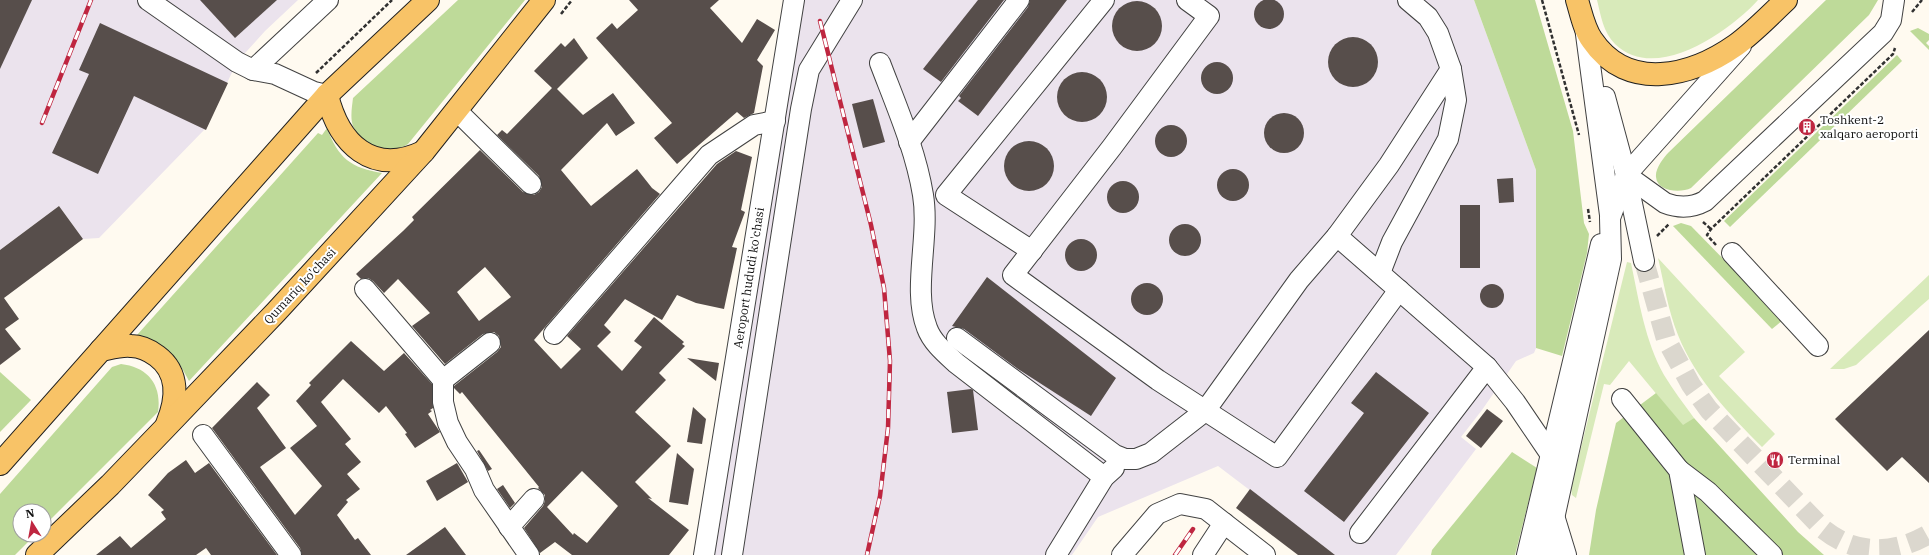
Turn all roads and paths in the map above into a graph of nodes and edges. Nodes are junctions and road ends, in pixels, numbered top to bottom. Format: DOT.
graph roads {
  1 [pos="148,0"];
  2 [pos="328,0"];
  3 [pos="392,0"];
  4 [pos="428,0"];
  5 [pos="544,0"];
  6 [pos="794,0"];
  7 [pos="852,0"];
  8 [pos="1020,0"];
  9 [pos="1104,0"];
  10 [pos="1187,0"];
  11 [pos="1408,0"];
  12 [pos="1542,0"];
  13 [pos="1577,0"];
  14 [pos="1779,0"];
  15 [pos="1786,0"];
  16 [pos="1894,0"];
  17 [pos="1922,0"];
  18 [pos="1911,14"];
  19 [pos="1585,27"];
  20 [pos="1755,29"];
  21 [pos="282,43"];
  22 [pos="1895,47"];
  23 [pos="880,63"];
  24 [pos="1451,69"];
  25 [pos="253,70"];
  26 [pos="275,74"];
  27 [pos="302,86"];
  28 [pos="327,95"];
  29 [pos="457,111"];
  30 [pos="775,121"];
  31 [pos="1580,140"];
  32 [pos="909,142"];
  33 [pos="424,151"];
  34 [pos="1626,175"];
  35 [pos="531,184"];
  36 [pos="946,195"];
  37 [pos="923,196"];
  38 [pos="1588,202"];
  39 [pos="1698,217"];
  40 [pos="1672,222"];
  41 [pos="1607,227"];
  42 [pos="1711,229"];
  43 [pos="1337,236"];
  44 [pos="1032,250"];
  45 [pos="1726,251"];
  46 [pos="1642,253"];
  47 [pos="1380,273"];
  48 [pos="365,289"];
  49 [pos="1399,290"];
  50 [pos="554,334"];
  51 [pos="957,338"];
  52 [pos="1812,339"];
  53 [pos="490,343"];
  54 [pos="100,350"];
  55 [pos="1485,369"];
  56 [pos="443,380"];
  57 [pos="1622,399"];
  58 [pos="1205,411"];
  59 [pos="165,428"];
  60 [pos="203,435"];
  61 [pos="1125,459"];
  62 [pos="1550,460"];
  63 [pos="0,464"];
  64 [pos="1679,470"];
  65 [pos="1104,477"];
  66 [pos="534,499"];
  67 [pos="1553,522"];
  68 [pos="1224,523"];
  69 [pos="510,527"];
  70 [pos="1360,534"];
  71 [pos="37,555"];
  72 [pos="291,555"];
  73 [pos="529,555"];
  74 [pos="704,555"];
  75 [pos="732,555"];
  76 [pos="1056,555"];
  77 [pos="1122,555"];
  78 [pos="1203,555"];
  79 [pos="1265,555"];
  80 [pos="1528,555"];
  81 [pos="1546,555"];
  82 [pos="1560,555"];
  83 [pos="1566,555"];
  84 [pos="1695,555"];
  85 [pos="1772,555"];
  1 -- 25 [label="street"];
  2 -- 21 [label="street"];
  3 -- 27 [label="path"];
  4 -- 28 [label="main road"];
  5 -- 29 [label="main road, Qumariq ko'chasi"];
  6 -- 30 [label="street, Aeroport hududi ko'chasi"];
  7 -- 75 [label="street"];
  8 -- 32 [label="street"];
  9 -- 36 [label="street"];
  10 -- 44 [label="street"];
  11 -- 24 [label="street"];
  12 -- 31 [label="path"];
  13 -- 19 [label="main road"];
  14 -- 20 [label="main road"];
  15 -- 20 [label="main road"];
  16 -- 34 [label="street"];
  17 -- 18 [label="path"];
  19 -- 20 [label="main road"];
  19 -- 34 [label="street"];
  19 -- 41 [label="street"];
  20 -- 34 [label="street"];
  21 -- 25 [label="street"];
  21 -- 26 [label="street"];
  22 -- 42 [label="path"];
  23 -- 32 [label="street"];
  24 -- 43 [label="street"];
  24 -- 47 [label="street"];
  25 -- 26 [label="street"];
  26 -- 27 [label="street"];
  27 -- 28 [label="street"];
  28 -- 33 [label="main road"];
  28 -- 54 [label="main road"];
  29 -- 33 [label="main road, Qumariq ko'chasi"];
  29 -- 35 [label="street"];
  30 -- 50 [label="street"];
  30 -- 74 [label="street, Aeroport hududi ko'chasi"];
  32 -- 37 [label="street"];
  33 -- 59 [label="main road, Qumariq ko'chasi"];
  34 -- 41 [label="street"];
  34 -- 46 [label="street"];
  36 -- 37 [label="street"];
  36 -- 44 [label="street"];
  37 -- 65 [label="street"];
  38 -- 41 [label="path"];
  39 -- 42 [label="path"];
  40 -- 46 [label="path"];
  41 -- 62 [label="street"];
  41 -- 67 [label="street"];
  42 -- 45 [label="path"];
  43 -- 47 [label="street"];
  43 -- 58 [label="street"];
  44 -- 58 [label="street"];
  45 -- 52 [label="street"];
  47 -- 49 [label="street"];
  48 -- 56 [label="street"];
  49 -- 55 [label="street"];
  49 -- 58 [label="street"];
  51 -- 61 [label="street"];
  53 -- 56 [label="street"];
  54 -- 59 [label="main road"];
  54 -- 63 [label="main road"];
  55 -- 62 [label="street"];
  55 -- 70 [label="street"];
  56 -- 69 [label="street"];
  57 -- 64 [label="street"];
  58 -- 61 [label="street"];
  59 -- 71 [label="main road, Qumariq ko'chasi"];
  60 -- 72 [label="street"];
  61 -- 65 [label="street"];
  62 -- 67 [label="street"];
  62 -- 80 [label="street"];
  64 -- 84 [label="street"];
  64 -- 85 [label="street"];
  65 -- 76 [label="street"];
  66 -- 69 [label="street"];
  67 -- 81 [label="street"];
  67 -- 82 [label="street"];
  67 -- 83 [label="street"];
  68 -- 77 [label="street"];
  68 -- 78 [label="street"];
  68 -- 79 [label="street"];
  69 -- 73 [label="street"];
}
